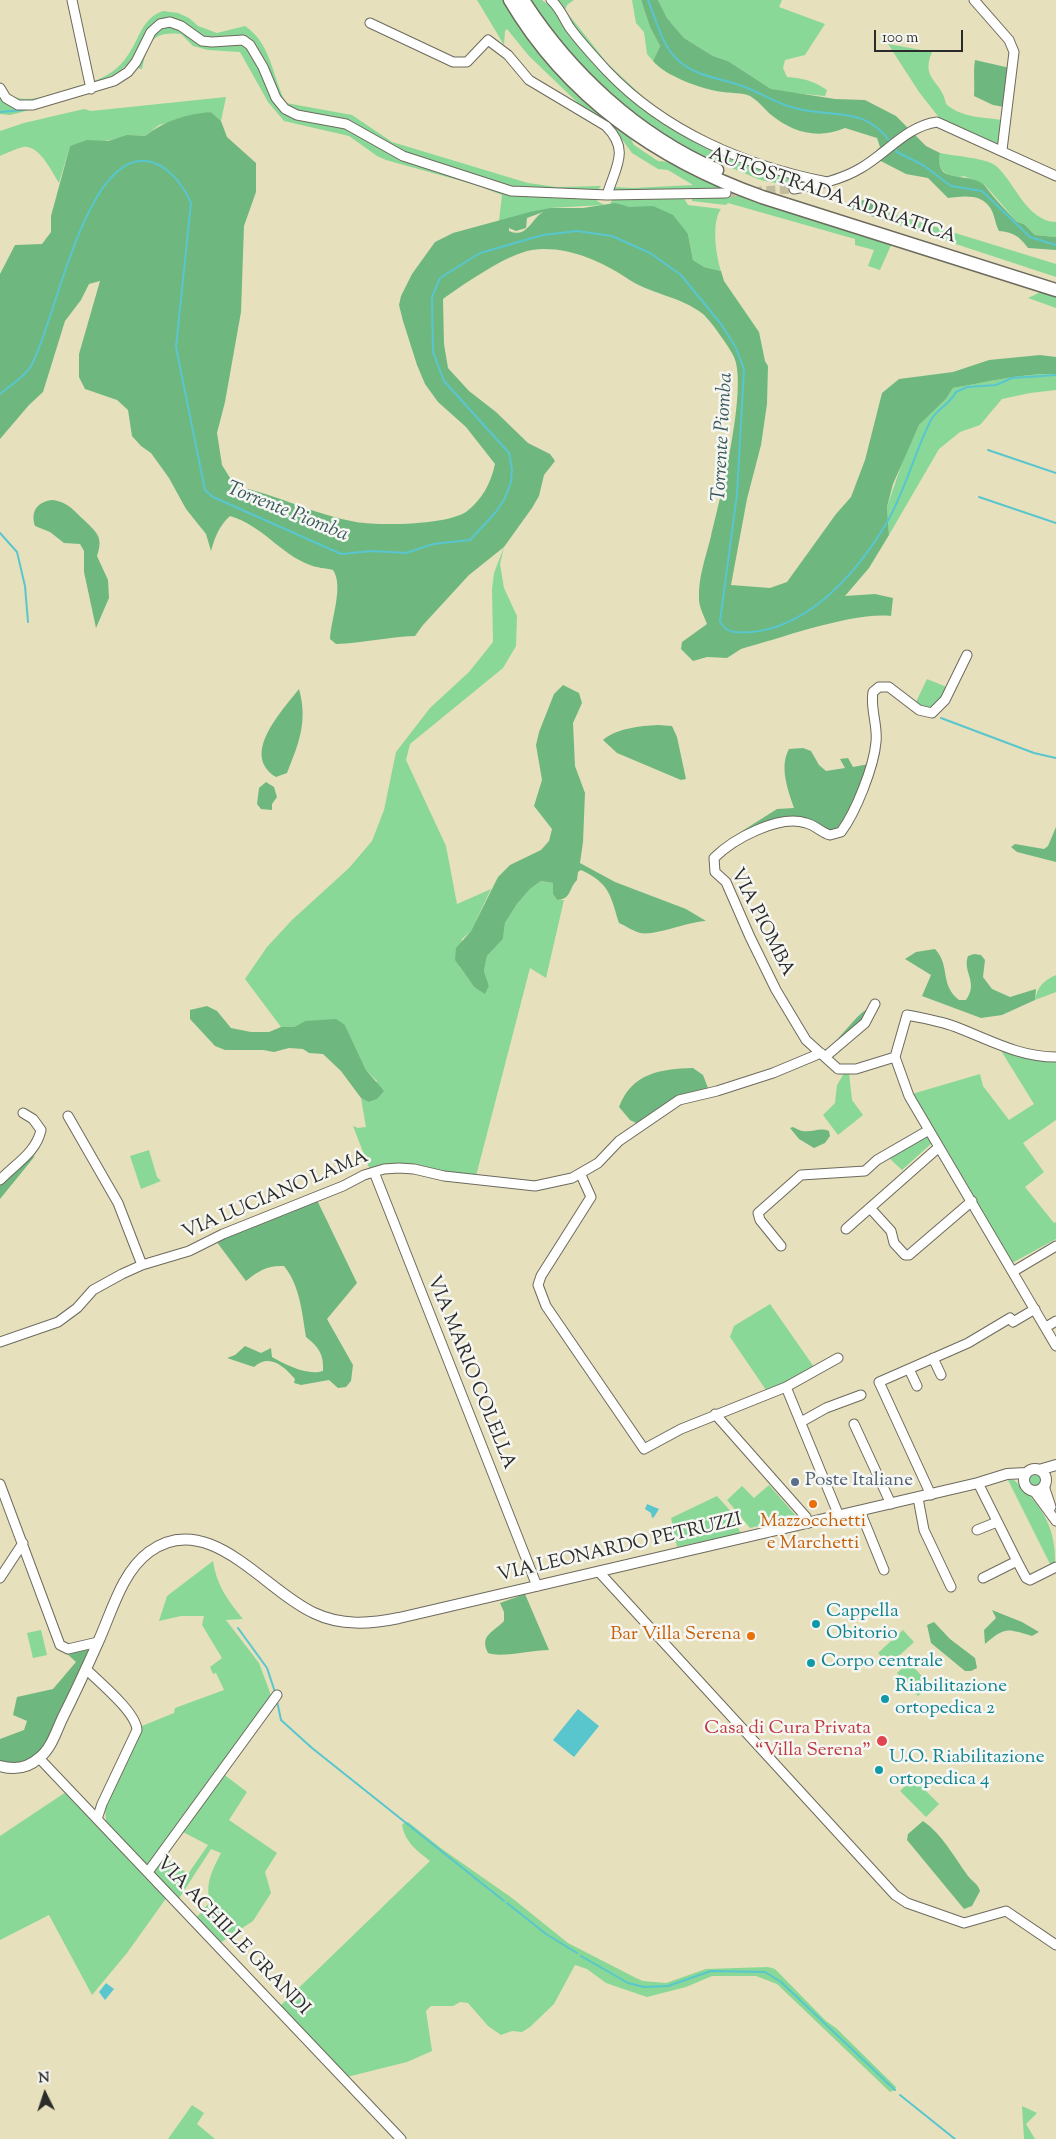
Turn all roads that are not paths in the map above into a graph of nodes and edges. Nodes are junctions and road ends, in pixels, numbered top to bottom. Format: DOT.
graph roads {
  1 [pos="72,0"];
  2 [pos="510,0"];
  3 [pos="524,0"];
  4 [pos="551,0"];
  5 [pos="974,0"];
  6 [pos="370,22"];
  7 [pos="0,88"];
  8 [pos="91,89"];
  9 [pos="1002,150"];
  10 [pos="1056,176"];
  11 [pos="827,182"];
  12 [pos="794,188"];
  13 [pos="726,193"];
  14 [pos="606,195"];
  15 [pos="1056,283"];
  16 [pos="1056,290"];
  17 [pos="967,655"];
  18 [pos="875,1004"];
  19 [pos="823,1055"];
  20 [pos="895,1057"];
  21 [pos="1056,1057"];
  22 [pos="23,1113"];
  23 [pos="68,1116"];
  24 [pos="928,1130"];
  25 [pos="939,1147"];
  26 [pos="374,1172"];
  27 [pos="581,1175"];
  28 [pos="0,1180"];
  29 [pos="972,1201"];
  30 [pos="870,1208"];
  31 [pos="846,1229"];
  32 [pos="781,1246"];
  33 [pos="1056,1246"];
  34 [pos="142,1265"];
  35 [pos="1014,1271"];
  36 [pos="1035,1309"];
  37 [pos="1056,1322"];
  38 [pos="1046,1327"];
  39 [pos="0,1342"];
  40 [pos="1056,1346"];
  41 [pos="838,1358"];
  42 [pos="933,1358"];
  43 [pos="910,1368"];
  44 [pos="941,1375"];
  45 [pos="917,1386"];
  46 [pos="786,1387"];
  47 [pos="861,1395"];
  48 [pos="715,1414"];
  49 [pos="800,1422"];
  50 [pos="854,1424"];
  51 [pos="1056,1465"];
  52 [pos="1039,1470"];
  53 [pos="1056,1470"];
  54 [pos="1025,1478"];
  55 [pos="978,1483"];
  56 [pos="1045,1483"];
  57 [pos="1,1487"];
  58 [pos="1034,1491"];
  59 [pos="931,1495"];
  60 [pos="918,1498"];
  61 [pos="891,1504"];
  62 [pos="860,1511"];
  63 [pos="839,1516"];
  64 [pos="1056,1520"];
  65 [pos="997,1522"];
  66 [pos="808,1523"];
  67 [pos="977,1530"];
  68 [pos="23,1543"];
  69 [pos="1019,1564"];
  70 [pos="1053,1568"];
  71 [pos="884,1570"];
  72 [pos="599,1572"];
  73 [pos="0,1578"];
  74 [pos="983,1578"];
  75 [pos="537,1586"];
  76 [pos="951,1587"];
  77 [pos="98,1642"];
  78 [pos="86,1669"];
  79 [pos="278,1695"];
  80 [pos="39,1758"];
  81 [pos="0,1766"];
  82 [pos="97,1819"];
  83 [pos="148,1872"];
  84 [pos="1056,1945"];
  85 [pos="401,2139"];
  1 -- 8 [label="street"];
  2 -- 16 [label="highway, AUTOSTRADA ADRIATICA"];
  3 -- 15 [label="highway, AUTOSTRADA ADRIATICA"];
  4 -- 11 [label="street"];
  5 -- 9 [label="street"];
  6 -- 14 [label="street"];
  7 -- 8 [label="street"];
  8 -- 14 [label="street"];
  9 -- 10 [label="street"];
  9 -- 11 [label="street"];
  11 -- 12 [label="street"];
  13 -- 14 [label="street"];
  17 -- 19 [label="street, VIA PIOMBA"];
  18 -- 19 [label="street, VIA LUCIANO LAMA"];
  19 -- 20 [label="street, VIA PIOMBA"];
  19 -- 27 [label="street, VIA LUCIANO LAMA"];
  20 -- 21 [label="street"];
  20 -- 24 [label="street"];
  22 -- 28 [label="street"];
  23 -- 34 [label="street"];
  24 -- 25 [label="street"];
  24 -- 32 [label="street"];
  25 -- 29 [label="street"];
  25 -- 30 [label="street"];
  26 -- 27 [label="street, VIA LUCIANO LAMA"];
  26 -- 34 [label="street, VIA LUCIANO LAMA"];
  26 -- 75 [label="street, VIA MARIO COLELLA"];
  27 -- 48 [label="street"];
  29 -- 30 [label="street"];
  29 -- 35 [label="street"];
  30 -- 31 [label="street"];
  33 -- 35 [label="street"];
  34 -- 39 [label="street, VIA LUCIANO LAMA"];
  35 -- 36 [label="street"];
  36 -- 38 [label="street"];
  36 -- 42 [label="street"];
  37 -- 38 [label="street"];
  38 -- 40 [label="street"];
  41 -- 46 [label="street"];
  42 -- 43 [label="street"];
  42 -- 44 [label="street"];
  43 -- 45 [label="street"];
  43 -- 59 [label="street"];
  46 -- 48 [label="street"];
  46 -- 49 [label="street"];
  47 -- 49 [label="street"];
  48 -- 66 [label="street"];
  49 -- 63 [label="street"];
  50 -- 61 [label="street"];
  51 -- 52 [label="main road"];
  52 -- 54 [label="main road"];
  52 -- 56 [label="main road"];
  53 -- 56 [label="main road"];
  54 -- 55 [label="main road, VIA LEONARDO PETRUZZI"];
  54 -- 58 [label="main road"];
  55 -- 59 [label="main road, VIA LEONARDO PETRUZZI"];
  55 -- 65 [label="street"];
  56 -- 58 [label="main road"];
  56 -- 64 [label="street"];
  57 -- 68 [label="street"];
  58 -- 64 [label="street"];
  59 -- 60 [label="main road, VIA LEONARDO PETRUZZI"];
  60 -- 61 [label="main road, VIA LEONARDO PETRUZZI"];
  60 -- 76 [label="street"];
  61 -- 62 [label="main road, VIA LEONARDO PETRUZZI"];
  62 -- 63 [label="main road, VIA LEONARDO PETRUZZI"];
  62 -- 71 [label="street"];
  63 -- 66 [label="main road, VIA LEONARDO PETRUZZI"];
  65 -- 67 [label="street"];
  65 -- 69 [label="street"];
  66 -- 72 [label="main road, VIA LEONARDO PETRUZZI"];
  68 -- 73 [label="street"];
  68 -- 77 [label="street"];
  69 -- 70 [label="street"];
  69 -- 74 [label="street"];
  72 -- 75 [label="main road, VIA LEONARDO PETRUZZI"];
  72 -- 84 [label="street"];
  75 -- 77 [label="main road, VIA LEONARDO PETRUZZI"];
  77 -- 78 [label="main road"];
  78 -- 80 [label="main road"];
  78 -- 82 [label="street"];
  79 -- 83 [label="street"];
  80 -- 81 [label="main road"];
  80 -- 82 [label="street, VIA ACHILLE GRANDI"];
  82 -- 83 [label="street, VIA ACHILLE GRANDI"];
  83 -- 85 [label="street, VIA ACHILLE GRANDI"];
}
